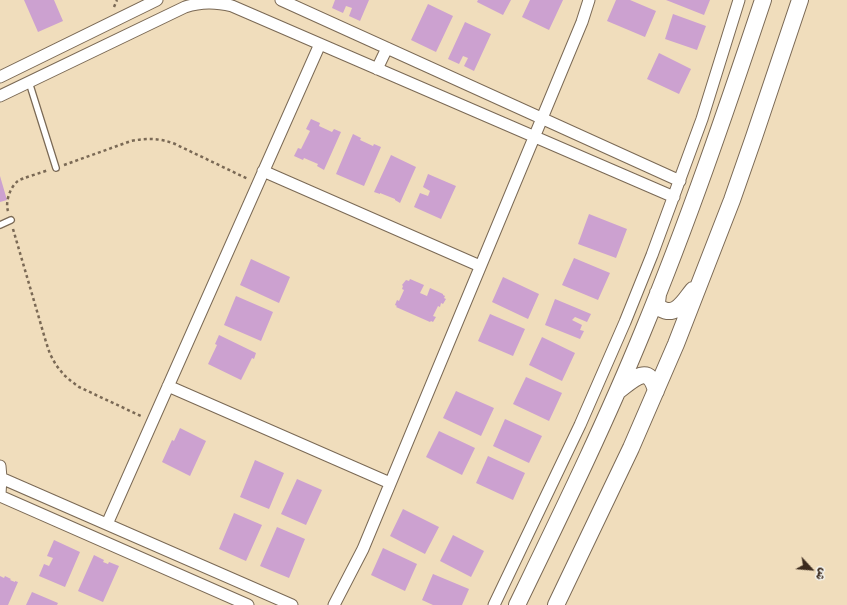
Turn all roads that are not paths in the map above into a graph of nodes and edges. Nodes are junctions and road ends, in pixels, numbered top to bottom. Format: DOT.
graph roads {
  1 [pos="156,0"];
  2 [pos="281,0"];
  3 [pos="589,0"];
  4 [pos="739,0"];
  5 [pos="763,0"];
  6 [pos="800,0"];
  7 [pos="320,44"];
  8 [pos="387,48"];
  9 [pos="377,69"];
  10 [pos="0,77"];
  11 [pos="29,82"];
  12 [pos="0,96"];
  13 [pos="542,119"];
  14 [pos="534,137"];
  15 [pos="56,168"];
  16 [pos="263,171"];
  17 [pos="680,181"];
  18 [pos="674,197"];
  19 [pos="11,220"];
  20 [pos="0,225"];
  21 [pos="480,266"];
  22 [pos="702,279"];
  23 [pos="658,293"];
  24 [pos="168,386"];
  25 [pos="656,391"];
  26 [pos="617,392"];
  27 [pos="0,466"];
  28 [pos="1,478"];
  29 [pos="390,483"];
  30 [pos="0,495"];
  31 [pos="107,524"];
  32 [pos="185,558"];
  33 [pos="177,574"];
  34 [pos="248,605"];
  35 [pos="292,605"];
  36 [pos="334,605"];
  37 [pos="494,605"];
  38 [pos="517,605"];
  39 [pos="556,605"];
  1 -- 10 [label="street"];
  2 -- 8 [label="street"];
  3 -- 13 [label="street"];
  4 -- 17 [label="street"];
  5 -- 23 [label="street"];
  6 -- 22 [label="street"];
  7 -- 9 [label="street"];
  7 -- 11 [label="street"];
  7 -- 16 [label="street"];
  8 -- 9 [label="street"];
  8 -- 13 [label="street"];
  9 -- 14 [label="street"];
  11 -- 12 [label="street"];
  11 -- 15 [label="lane"];
  13 -- 14 [label="street"];
  13 -- 17 [label="street"];
  14 -- 18 [label="street"];
  14 -- 21 [label="street"];
  16 -- 21 [label="street"];
  16 -- 24 [label="street"];
  17 -- 18 [label="street"];
  18 -- 37 [label="street"];
  19 -- 20 [label="lane"];
  21 -- 29 [label="street"];
  22 -- 23 [label="street"];
  22 -- 25 [label="street"];
  23 -- 26 [label="street"];
  24 -- 29 [label="street"];
  24 -- 31 [label="street"];
  25 -- 26 [label="street"];
  25 -- 39 [label="street"];
  26 -- 38 [label="street"];
  27 -- 28 [label="street"];
  28 -- 30 [label="street"];
  28 -- 31 [label="street"];
  29 -- 36 [label="street"];
  30 -- 33 [label="street"];
  31 -- 32 [label="street"];
  32 -- 33 [label="street"];
  32 -- 35 [label="street"];
  33 -- 34 [label="street"];
}
